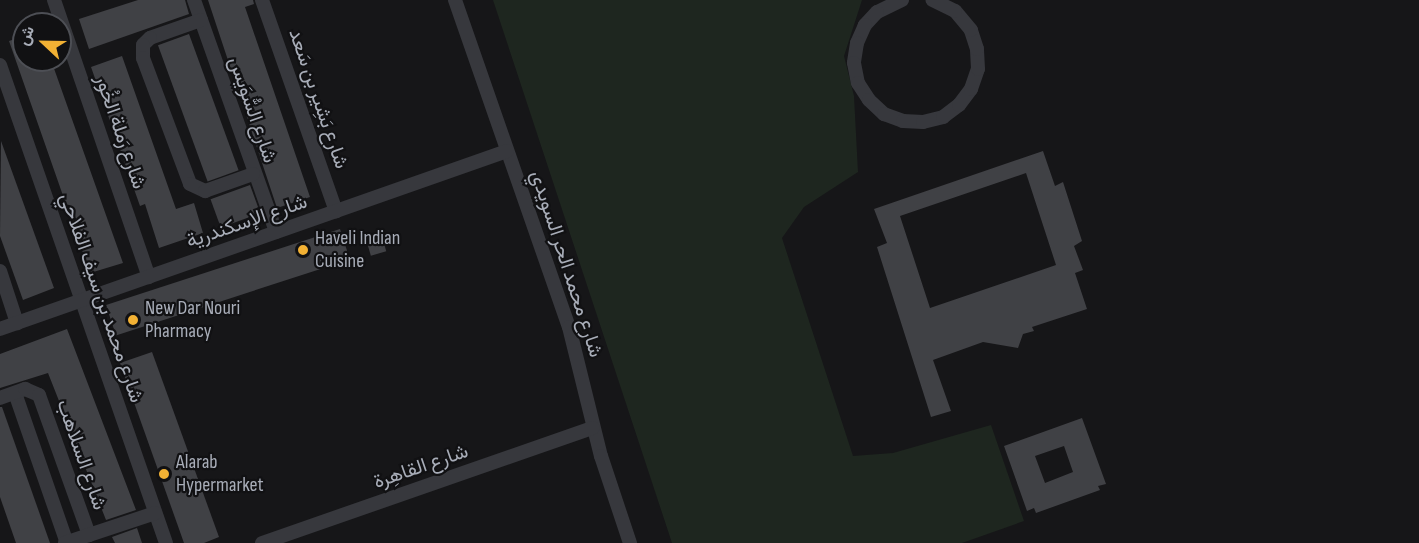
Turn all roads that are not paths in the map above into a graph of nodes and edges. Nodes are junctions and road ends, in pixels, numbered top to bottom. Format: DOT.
graph roads {
  1 [pos="195,0"];
  2 [pos="262,0"];
  3 [pos="455,0"];
  4 [pos="871,0"];
  5 [pos="902,0"];
  6 [pos="932,0"];
  7 [pos="56,1"];
  8 [pos="201,20"];
  9 [pos="865,25"];
  10 [pos="0,65"];
  11 [pos="507,151"];
  12 [pos="253,174"];
  13 [pos="336,211"];
  14 [pos="276,232"];
  15 [pos="0,271"];
  16 [pos="149,277"];
  17 [pos="82,300"];
  18 [pos="17,323"];
  19 [pos="0,329"];
  20 [pos="18,391"];
  21 [pos="0,398"];
  22 [pos="593,428"];
  23 [pos="155,513"];
  24 [pos="88,535"];
  25 [pos="66,543"];
  26 [pos="166,543"];
  27 [pos="262,543"];
  28 [pos="630,543"];
  1 -- 8 [label="street, شارع السُّوَيس"];
  2 -- 13 [label="street, شارع بَشِير بن سَعد"];
  3 -- 11 [label="street, شارع محمد الحر السويدي"];
  4 -- 9 [label="street"];
  5 -- 9 [label="street"];
  6 -- 9 [label="street"];
  7 -- 16 [label="street, شارع رَملة الخُور"];
  8 -- 12 [label="street, شارع السُّوَيس"];
  8 -- 12 [label="street"];
  10 -- 17 [label="street, شارع محمد بن سيف الفلاحي"];
  11 -- 13 [label="street, شارع الإسكندرية"];
  11 -- 22 [label="street, شارع محمد الحر السويدي"];
  12 -- 14 [label="street, شارع السُّوَيس"];
  13 -- 14 [label="street, شارع الإسكندرية"];
  14 -- 16 [label="street, شارع الإسكندرية"];
  15 -- 18 [label="street"];
  16 -- 17 [label="street, شارع الإسكندرية"];
  17 -- 18 [label="street, شارع الإسكندرية"];
  17 -- 23 [label="street, شارع محمد بن سيف الفلاحي"];
  18 -- 19 [label="street, شارع الإسكندرية"];
  20 -- 21 [label="street"];
  20 -- 24 [label="street, شارع السلاهب"];
  20 -- 25 [label="street"];
  22 -- 27 [label="street, شارع القاهِرة"];
  22 -- 28 [label="street, شارع محمد الحر السويدي"];
  23 -- 24 [label="street"];
  23 -- 26 [label="street, شارع محمد بن سيف الفلاحي"];
  24 -- 25 [label="street"];
}
